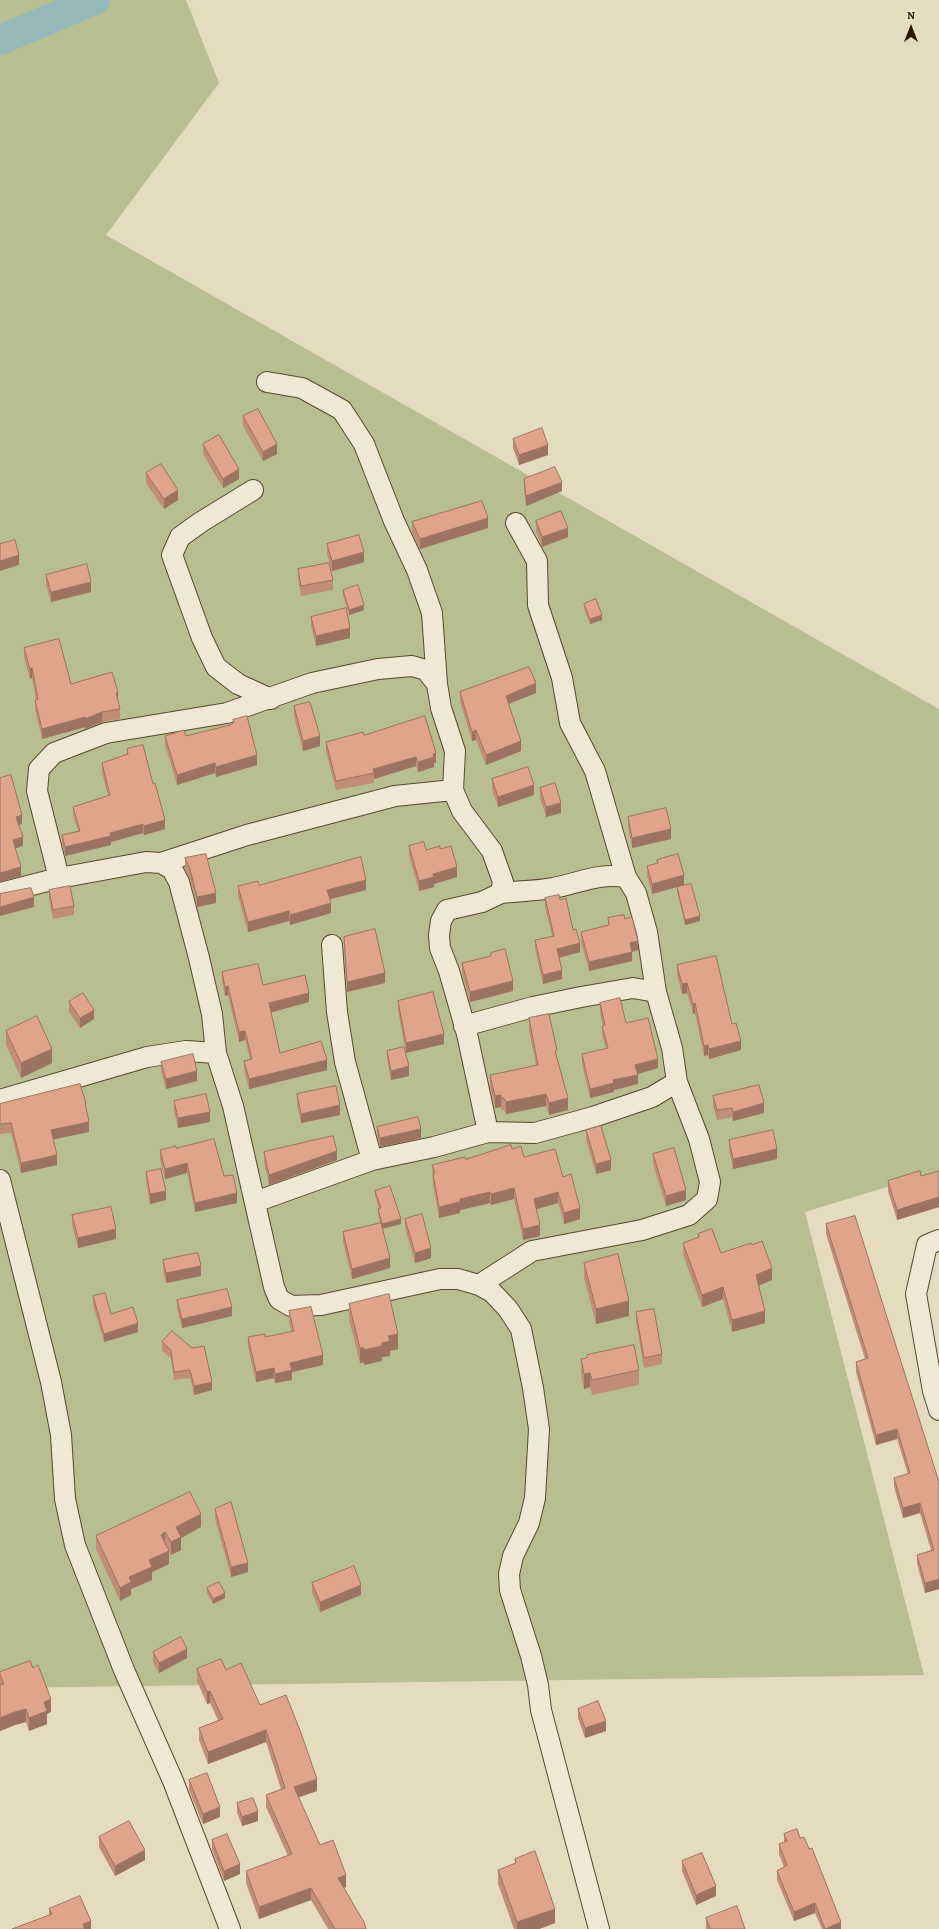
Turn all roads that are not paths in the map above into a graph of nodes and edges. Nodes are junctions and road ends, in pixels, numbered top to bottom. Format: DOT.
graph roads {
  1 [pos="267,382"];
  2 [pos="253,490"];
  3 [pos="516,523"];
  4 [pos="437,684"];
  5 [pos="271,699"];
  6 [pos="453,790"];
  7 [pos="161,863"];
  8 [pos="626,877"];
  9 [pos="59,878"];
  10 [pos="501,892"];
  11 [pos="0,893"];
  12 [pos="332,945"];
  13 [pos="656,992"];
  14 [pos="464,1026"];
  15 [pos="216,1053"];
  16 [pos="677,1082"];
  17 [pos="0,1100"];
  18 [pos="488,1132"];
  19 [pos="372,1160"];
  20 [pos="0,1180"];
  21 [pos="255,1202"];
  22 [pos="939,1240"];
  23 [pos="479,1285"];
  24 [pos="934,1371"];
  25 [pos="939,1410"];
  26 [pos="230,1929"];
  27 [pos="599,1929"];
  1 -- 4 [label="street"];
  2 -- 5 [label="street"];
  3 -- 8 [label="street"];
  4 -- 5 [label="street"];
  4 -- 6 [label="street"];
  5 -- 9 [label="street"];
  6 -- 7 [label="street"];
  6 -- 10 [label="street"];
  7 -- 9 [label="street"];
  7 -- 15 [label="street"];
  8 -- 10 [label="street"];
  8 -- 13 [label="street"];
  9 -- 11 [label="street"];
  10 -- 14 [label="street"];
  12 -- 19 [label="street"];
  13 -- 14 [label="street"];
  13 -- 16 [label="street"];
  14 -- 18 [label="street"];
  15 -- 17 [label="street"];
  15 -- 21 [label="street"];
  16 -- 18 [label="street"];
  16 -- 23 [label="street"];
  18 -- 19 [label="street"];
  19 -- 21 [label="street"];
  20 -- 26 [label="street"];
  21 -- 23 [label="street"];
  22 -- 24 [label="street"];
  23 -- 27 [label="street"];
  24 -- 25 [label="street"];
}
